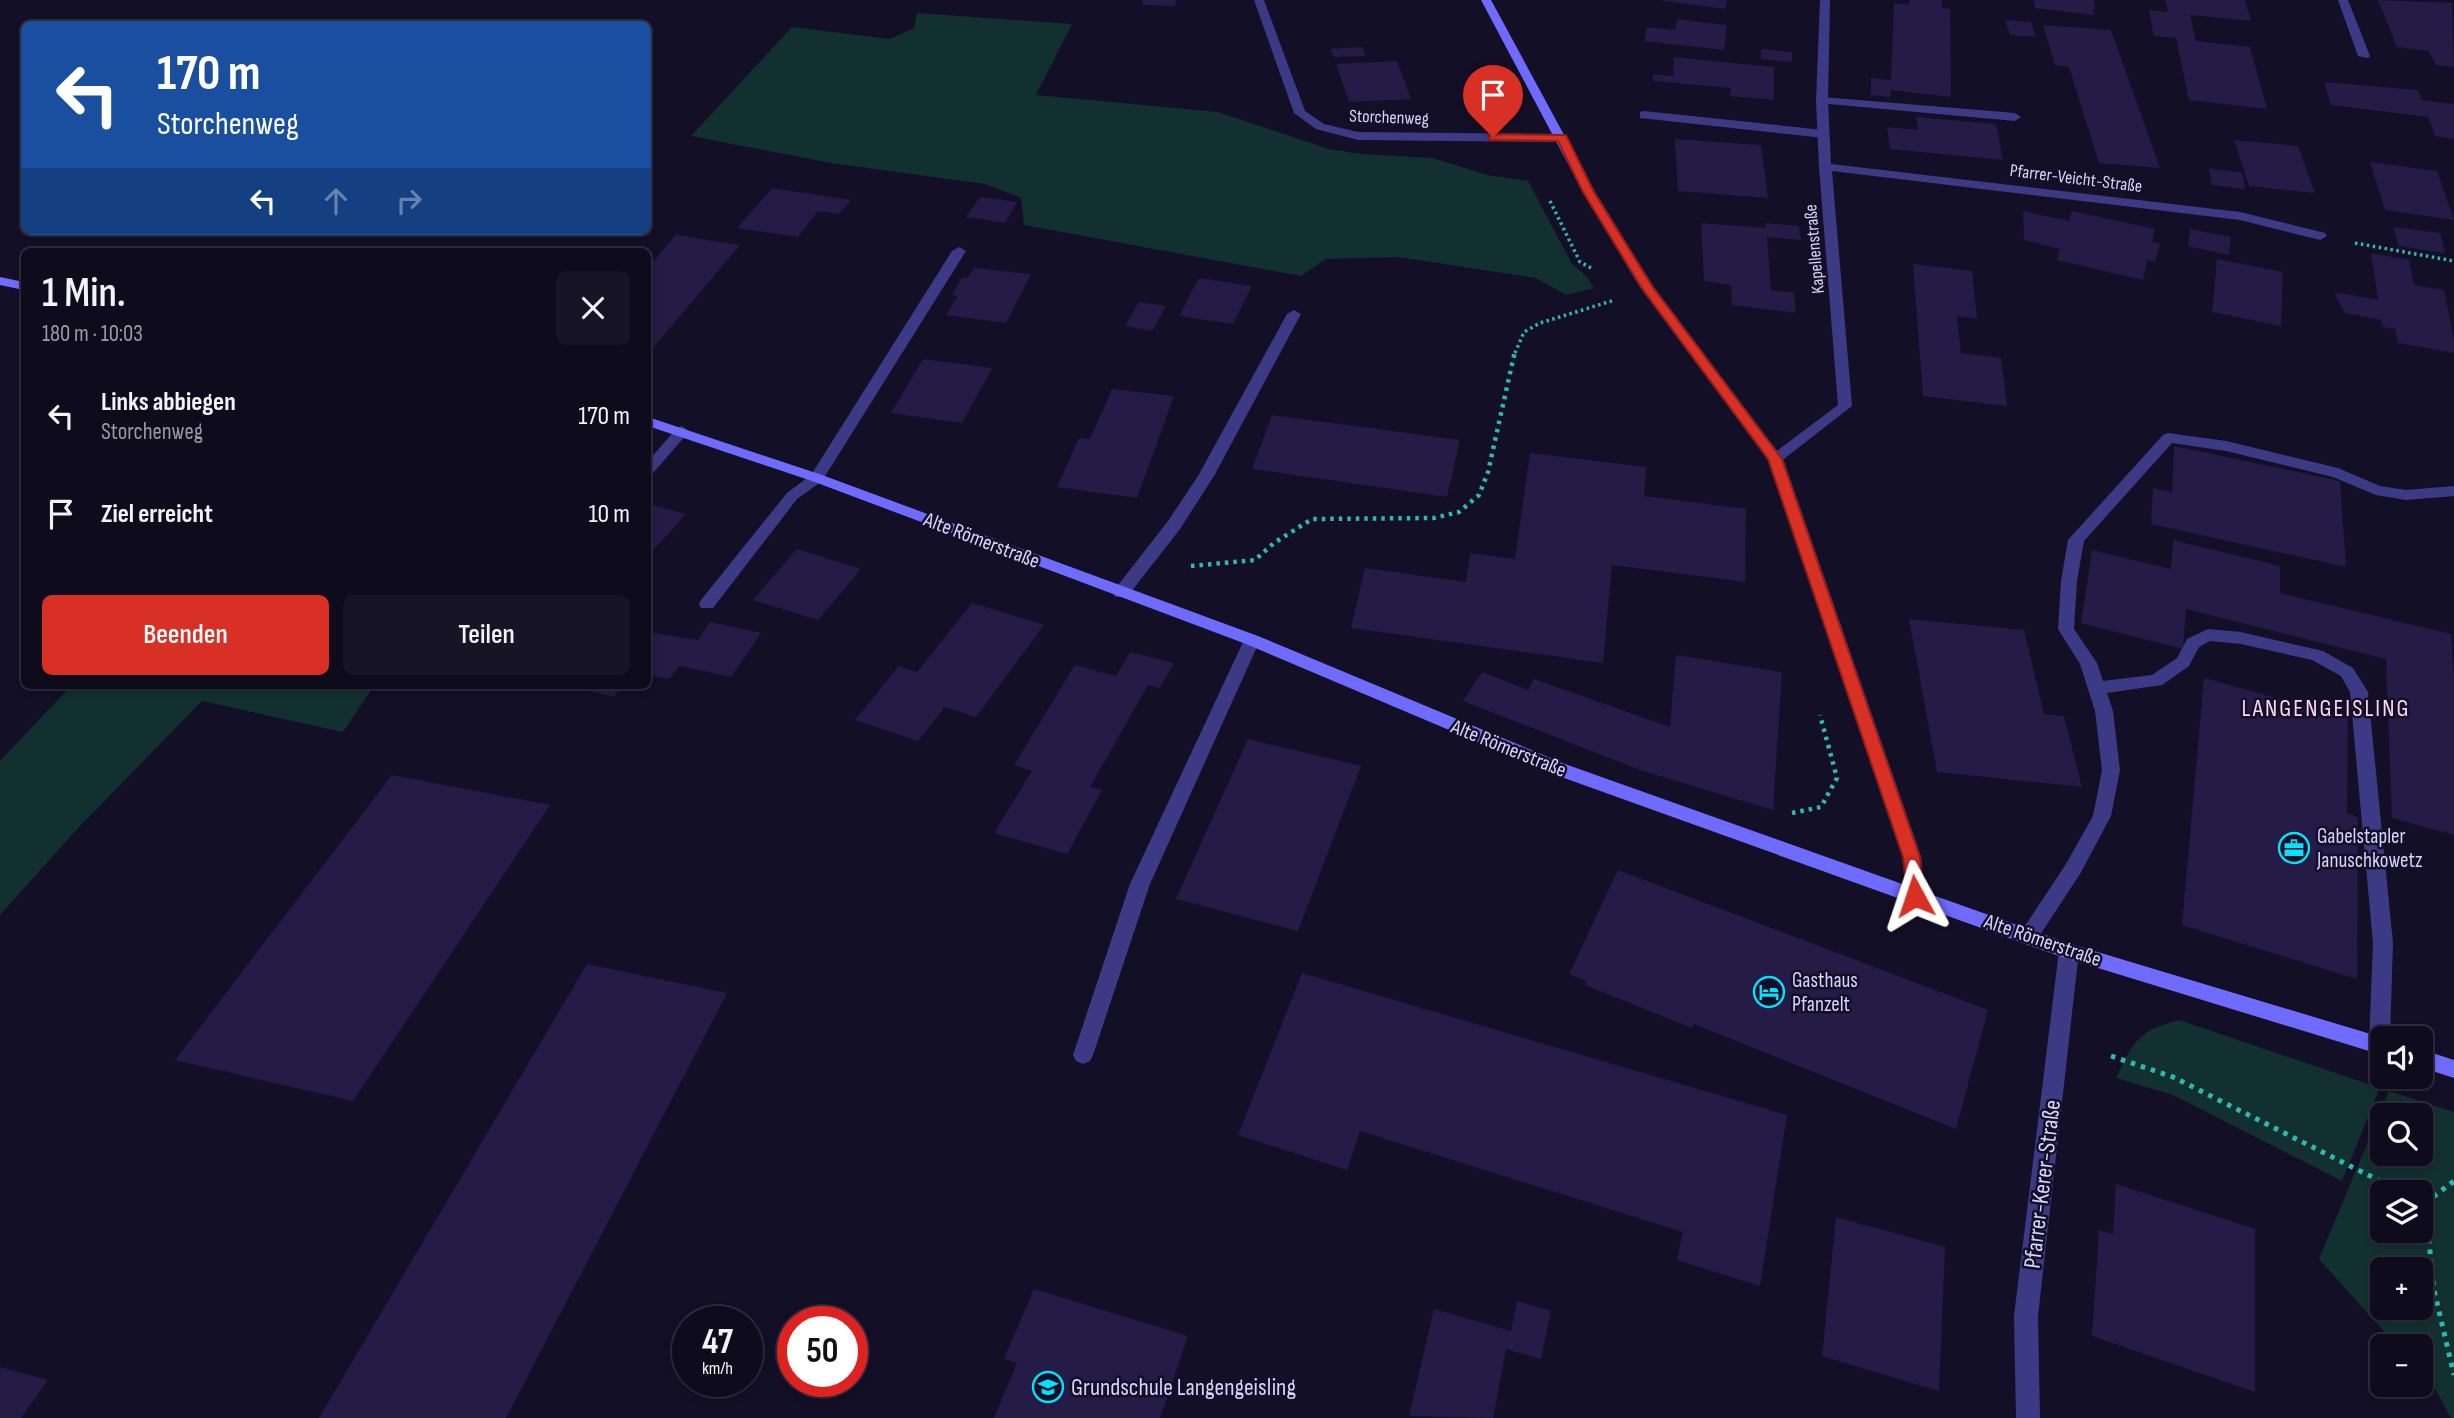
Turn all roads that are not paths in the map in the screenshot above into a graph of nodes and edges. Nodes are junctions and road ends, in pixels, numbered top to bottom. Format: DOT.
graph roads {
  1 [pos="1259,0"];
  2 [pos="1486,0"];
  3 [pos="1825,0"];
  4 [pos="2343,0"];
  5 [pos="2364,56"];
  6 [pos="1822,101"];
  7 [pos="1644,115"];
  8 [pos="2015,117"];
  9 [pos="1824,134"];
  10 [pos="1562,138"];
  11 [pos="1825,167"];
  12 [pos="2320,236"];
  13 [pos="959,251"];
  14 [pos="0,281"];
  15 [pos="21,285"];
  16 [pos="1294,314"];
  17 [pos="651,422"];
  18 [pos="682,431"];
  19 [pos="1775,459"];
  20 [pos="651,467"];
  21 [pos="817,478"];
  22 [pos="2454,491"];
  23 [pos="1121,593"];
  24 [pos="707,604"];
  25 [pos="1252,640"];
  26 [pos="2097,688"];
  27 [pos="1915,896"];
  28 [pos="2029,935"];
  29 [pos="2069,951"];
  30 [pos="2381,1026"];
  31 [pos="2370,1043"];
  32 [pos="1083,1055"];
  33 [pos="2433,1062"];
  34 [pos="2454,1069"];
  35 [pos="2028,1418"];
  1 -- 10 [label="street, Storchenweg"];
  2 -- 10 [label="main road"];
  3 -- 6 [label="street, Kapellenstraße"];
  4 -- 5 [label="street"];
  6 -- 8 [label="street"];
  6 -- 9 [label="street, Kapellenstraße"];
  7 -- 9 [label="street"];
  9 -- 11 [label="street, Kapellenstraße"];
  10 -- 19 [label="main road"];
  11 -- 12 [label="street, Pfarrer-Veicht-Straße"];
  11 -- 19 [label="street, Kapellenstraße"];
  13 -- 21 [label="street"];
  14 -- 15 [label="main road"];
  16 -- 23 [label="street"];
  17 -- 18 [label="main road, Alte Römerstraße"];
  18 -- 20 [label="street"];
  18 -- 21 [label="main road, Alte Römerstraße"];
  19 -- 27 [label="main road"];
  21 -- 23 [label="main road, Alte Römerstraße"];
  21 -- 24 [label="street"];
  22 -- 26 [label="street"];
  23 -- 25 [label="main road, Alte Römerstraße"];
  25 -- 27 [label="main road, Alte Römerstraße"];
  25 -- 32 [label="street"];
  26 -- 28 [label="street"];
  26 -- 30 [label="street"];
  27 -- 28 [label="main road, Alte Römerstraße"];
  28 -- 29 [label="main road, Alte Römerstraße"];
  29 -- 31 [label="main road, Alte Römerstraße"];
  29 -- 35 [label="street, Pfarrer-Kerer-Straße"];
  33 -- 34 [label="main road"];
}
